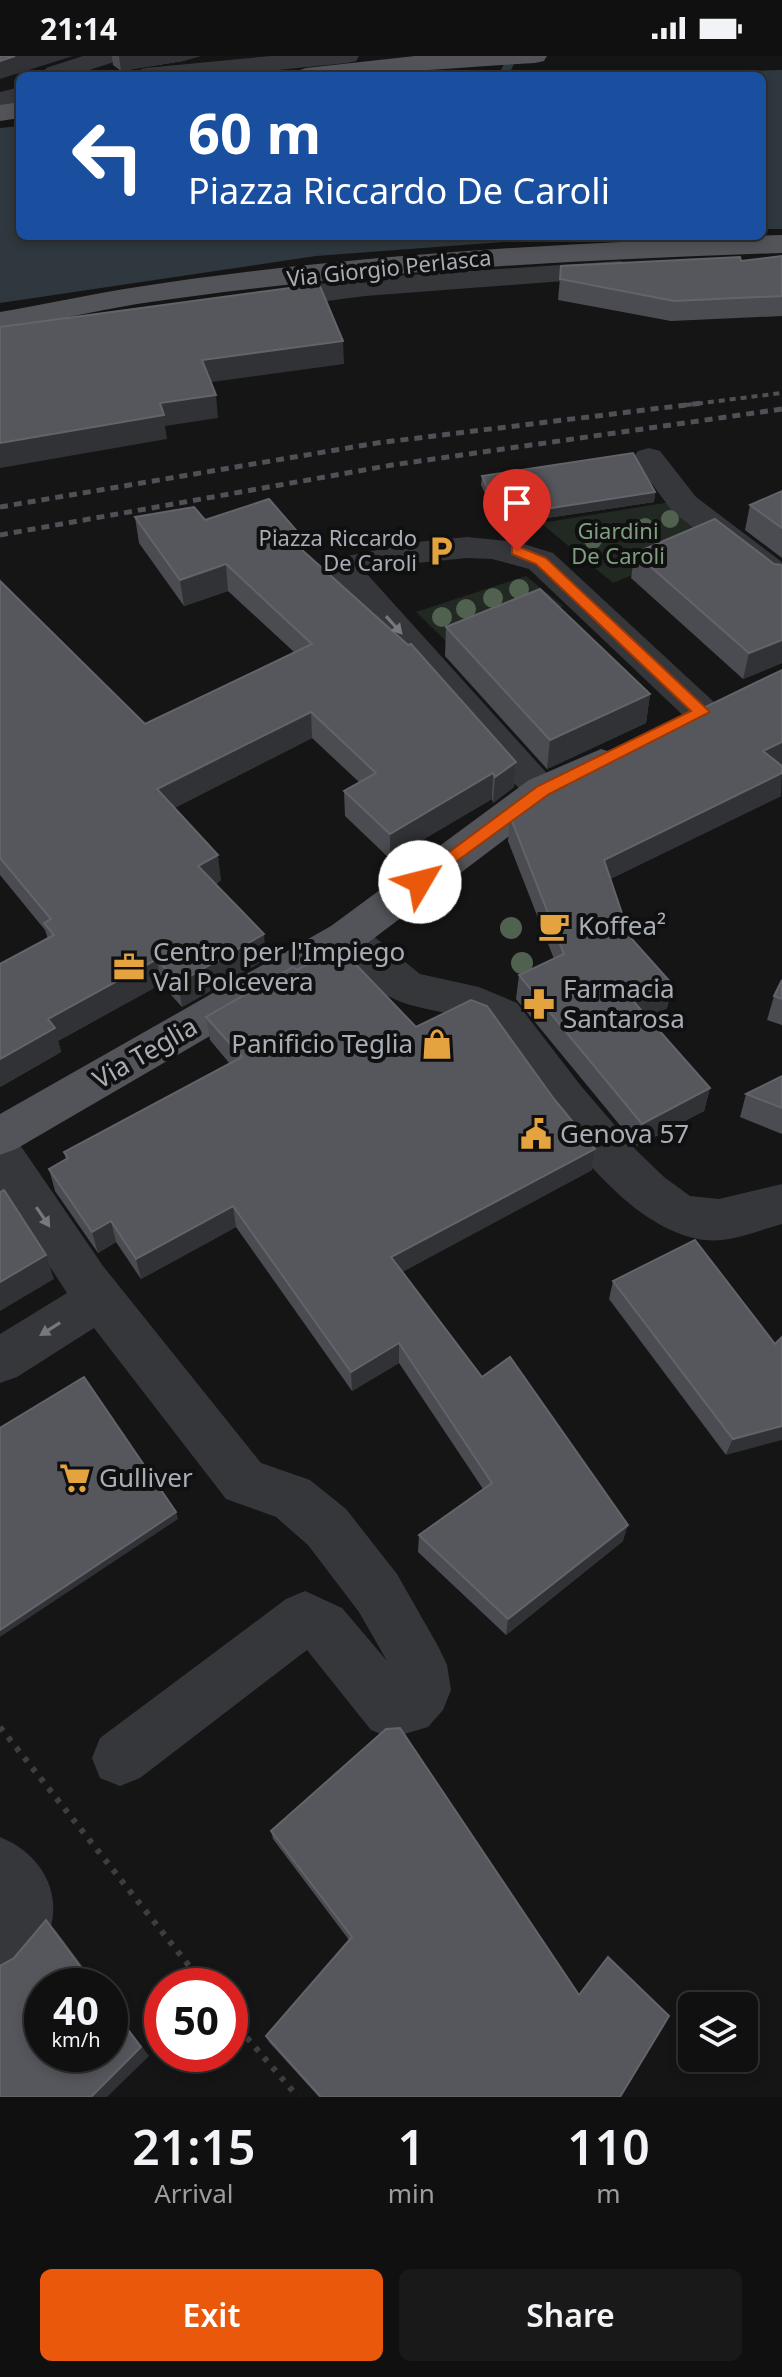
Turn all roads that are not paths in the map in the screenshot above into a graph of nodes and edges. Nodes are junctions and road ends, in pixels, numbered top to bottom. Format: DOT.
graph roads {
  1 [pos="108,56"];
  2 [pos="347,56"];
  3 [pos="535,56"];
  4 [pos="60,72"];
  5 [pos="185,72"];
  6 [pos="346,72"];
  7 [pos="782,244"];
  8 [pos="782,264"];
  9 [pos="0,321"];
  10 [pos="0,339"];
  11 [pos="649,458"];
  12 [pos="782,579"];
  13 [pos="742,694"];
  14 [pos="702,712"];
  15 [pos="543,790"];
  16 [pos="346,937"];
  17 [pos="0,1136"];
  18 [pos="0,1152"];
  19 [pos="782,1204"];
  20 [pos="100,1298"];
  21 [pos="0,1361"];
  22 [pos="120,1758"];
  23 [pos="0,1866"];
  24 [pos="0,1950"];
  1 -- 4 [label="street"];
  2 -- 5 [label="street"];
  3 -- 6 [label="main road"];
  7 -- 9 [label="main road, Via Giorgio Perlasca"];
  8 -- 10 [label="street"];
  11 -- 12 [label="street"];
  13 -- 14 [label="main road, Via Teglia"];
  14 -- 15 [label="main road, Via Teglia"];
  14 -- 15 [label="street, one-way"];
  15 -- 16 [label="main road, Via Teglia"];
  16 -- 17 [label="main road, Via Teglia"];
  16 -- 19 [label="street"];
  18 -- 20 [label="street, one-way"];
  20 -- 21 [label="street, one-way"];
  20 -- 22 [label="street"];
  23 -- 24 [label="street"];
}
